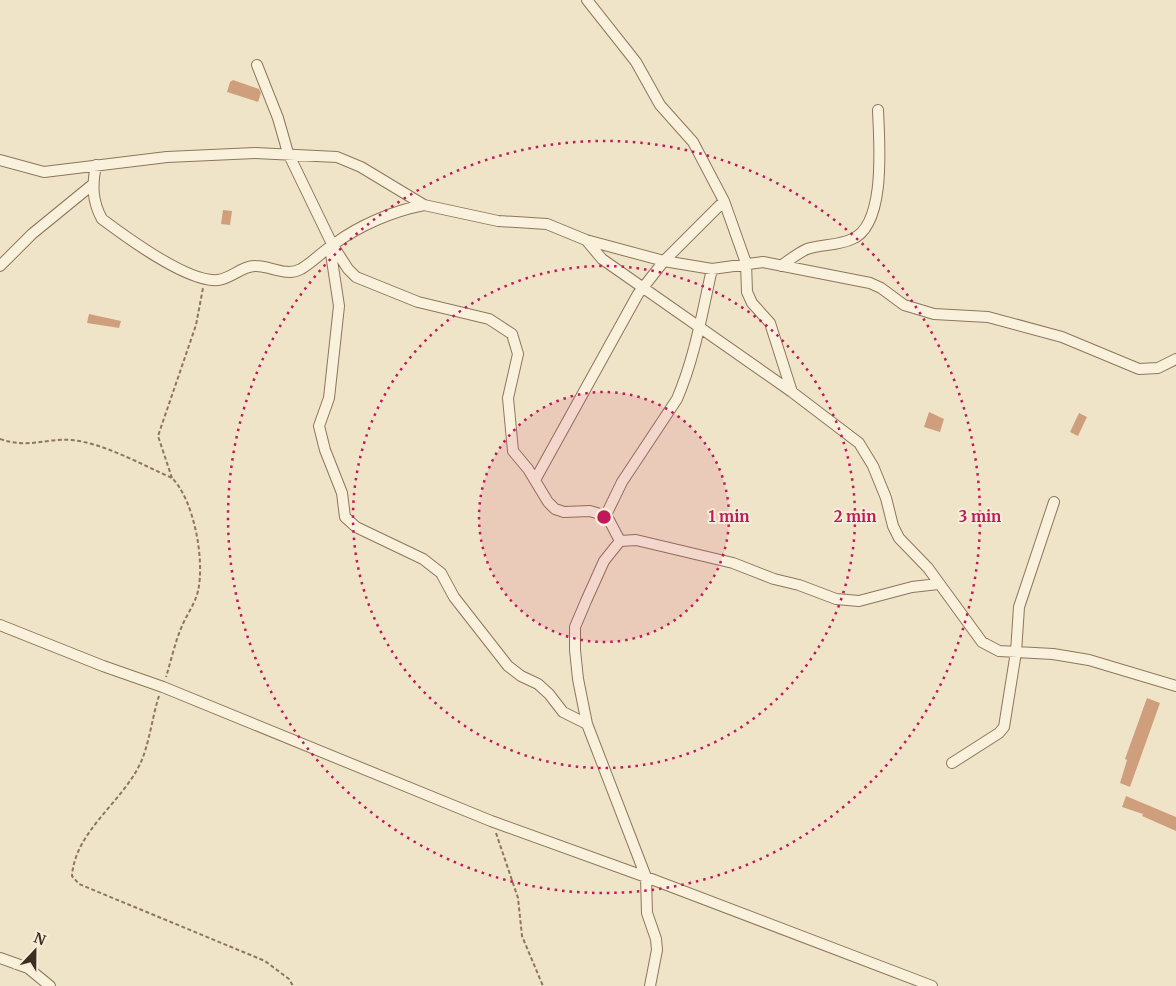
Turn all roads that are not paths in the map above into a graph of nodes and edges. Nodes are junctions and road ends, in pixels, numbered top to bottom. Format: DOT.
graph roads {
  1 [pos="587,0"];
  2 [pos="257,65"];
  3 [pos="878,110"];
  4 [pos="288,153"];
  5 [pos="0,160"];
  6 [pos="96,165"];
  7 [pos="92,185"];
  8 [pos="724,201"];
  9 [pos="424,205"];
  10 [pos="586,240"];
  11 [pos="331,246"];
  12 [pos="664,261"];
  13 [pos="746,263"];
  14 [pos="0,266"];
  15 [pos="781,266"];
  16 [pos="712,269"];
  17 [pos="643,288"];
  18 [pos="700,328"];
  19 [pos="1176,359"];
  20 [pos="792,392"];
  21 [pos="535,480"];
  22 [pos="1054,502"];
  23 [pos="605,517"];
  24 [pos="620,541"];
  25 [pos="938,584"];
  26 [pos="0,625"];
  27 [pos="1016,652"];
  28 [pos="1176,686"];
  29 [pos="587,724"];
  30 [pos="952,763"];
  31 [pos="646,877"];
  32 [pos="0,958"];
  33 [pos="50,986"];
  34 [pos="650,986"];
  35 [pos="932,986"];
  1 -- 8 [label="street"];
  2 -- 4 [label="street"];
  3 -- 15 [label="street"];
  4 -- 6 [label="street"];
  4 -- 9 [label="street"];
  4 -- 11 [label="street"];
  5 -- 6 [label="street"];
  6 -- 7 [label="street"];
  7 -- 11 [label="street"];
  7 -- 14 [label="street"];
  8 -- 12 [label="street"];
  8 -- 13 [label="street"];
  9 -- 10 [label="street"];
  9 -- 11 [label="street"];
  10 -- 12 [label="street"];
  10 -- 17 [label="street"];
  11 -- 21 [label="street"];
  11 -- 29 [label="street"];
  12 -- 16 [label="street"];
  12 -- 17 [label="street"];
  13 -- 15 [label="street"];
  13 -- 16 [label="street"];
  13 -- 20 [label="street"];
  15 -- 19 [label="street"];
  16 -- 18 [label="street"];
  17 -- 18 [label="street"];
  17 -- 21 [label="street"];
  18 -- 20 [label="street"];
  18 -- 23 [label="street"];
  20 -- 25 [label="street"];
  21 -- 23 [label="street"];
  22 -- 27 [label="street"];
  23 -- 24 [label="street"];
  24 -- 25 [label="street"];
  24 -- 29 [label="street"];
  25 -- 27 [label="street"];
  26 -- 31 [label="street"];
  27 -- 28 [label="street"];
  27 -- 30 [label="street"];
  29 -- 31 [label="street"];
  31 -- 34 [label="street"];
  31 -- 35 [label="street"];
  32 -- 33 [label="street"];
}
